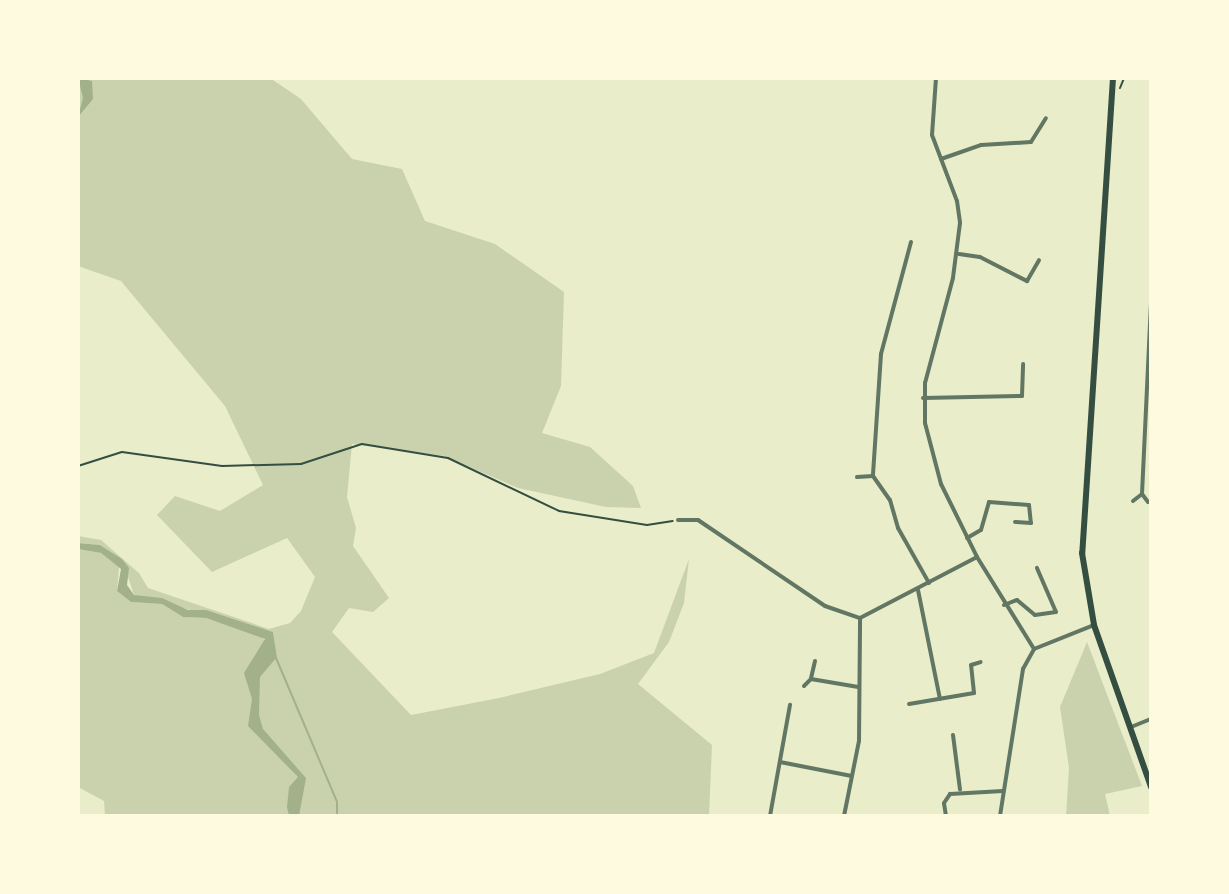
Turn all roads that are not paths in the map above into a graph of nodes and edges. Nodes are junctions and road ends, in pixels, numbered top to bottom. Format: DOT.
graph roads {
  1 [pos="936,78"];
  2 [pos="1113,78"];
  3 [pos="1046,118"];
  4 [pos="940,159"];
  5 [pos="911,242"];
  6 [pos="959,254"];
  7 [pos="1039,260"];
  8 [pos="1151,305"];
  9 [pos="1023,364"];
  10 [pos="923,398"];
  11 [pos="873,476"];
  12 [pos="857,477"];
  13 [pos="1142,494"];
  14 [pos="1133,501"];
  15 [pos="1148,502"];
  16 [pos="678,520"];
  17 [pos="1015,522"];
  18 [pos="966,538"];
  19 [pos="977,557"];
  20 [pos="1037,568"];
  21 [pos="929,583"];
  22 [pos="918,590"];
  23 [pos="1004,605"];
  24 [pos="860,618"];
  25 [pos="1094,625"];
  26 [pos="1034,649"];
  27 [pos="815,661"];
  28 [pos="981,662"];
  29 [pos="811,679"];
  30 [pos="804,686"];
  31 [pos="858,687"];
  32 [pos="940,699"];
  33 [pos="909,704"];
  34 [pos="790,705"];
  35 [pos="1151,719"];
  36 [pos="786,728"];
  37 [pos="1128,728"];
  38 [pos="797,729"];
  39 [pos="953,735"];
  40 [pos="780,762"];
  41 [pos="852,776"];
  42 [pos="1151,787"];
  43 [pos="960,790"];
  44 [pos="1003,791"];
  45 [pos="770,816"];
  46 [pos="844,816"];
  47 [pos="946,816"];
  48 [pos="1000,816"];
  1 -- 4 [label="street"];
  2 -- 25 [label="main road"];
  3 -- 4 [label="street"];
  4 -- 6 [label="street"];
  5 -- 11 [label="street"];
  6 -- 7 [label="street"];
  6 -- 10 [label="street"];
  8 -- 13 [label="street"];
  9 -- 10 [label="street"];
  10 -- 18 [label="street"];
  11 -- 12 [label="street"];
  11 -- 21 [label="street"];
  13 -- 14 [label="street"];
  13 -- 15 [label="street"];
  16 -- 24 [label="street"];
  17 -- 18 [label="street"];
  18 -- 19 [label="street"];
  19 -- 21 [label="street"];
  19 -- 23 [label="street"];
  20 -- 23 [label="street"];
  21 -- 22 [label="street"];
  22 -- 24 [label="street"];
  22 -- 32 [label="street"];
  23 -- 26 [label="street"];
  24 -- 31 [label="street"];
  25 -- 26 [label="street"];
  25 -- 37 [label="main road"];
  26 -- 44 [label="street"];
  27 -- 29 [label="street"];
  28 -- 32 [label="street"];
  29 -- 30 [label="street"];
  29 -- 31 [label="street"];
  31 -- 41 [label="street"];
  32 -- 33 [label="street"];
  34 -- 36 [label="street"];
  35 -- 37 [label="street"];
  36 -- 38 [label="street"];
  36 -- 40 [label="street"];
  37 -- 42 [label="main road"];
  39 -- 43 [label="street"];
  40 -- 41 [label="street"];
  40 -- 45 [label="street"];
  41 -- 46 [label="street"];
  43 -- 44 [label="street"];
  43 -- 47 [label="street"];
  44 -- 48 [label="street"];
}
